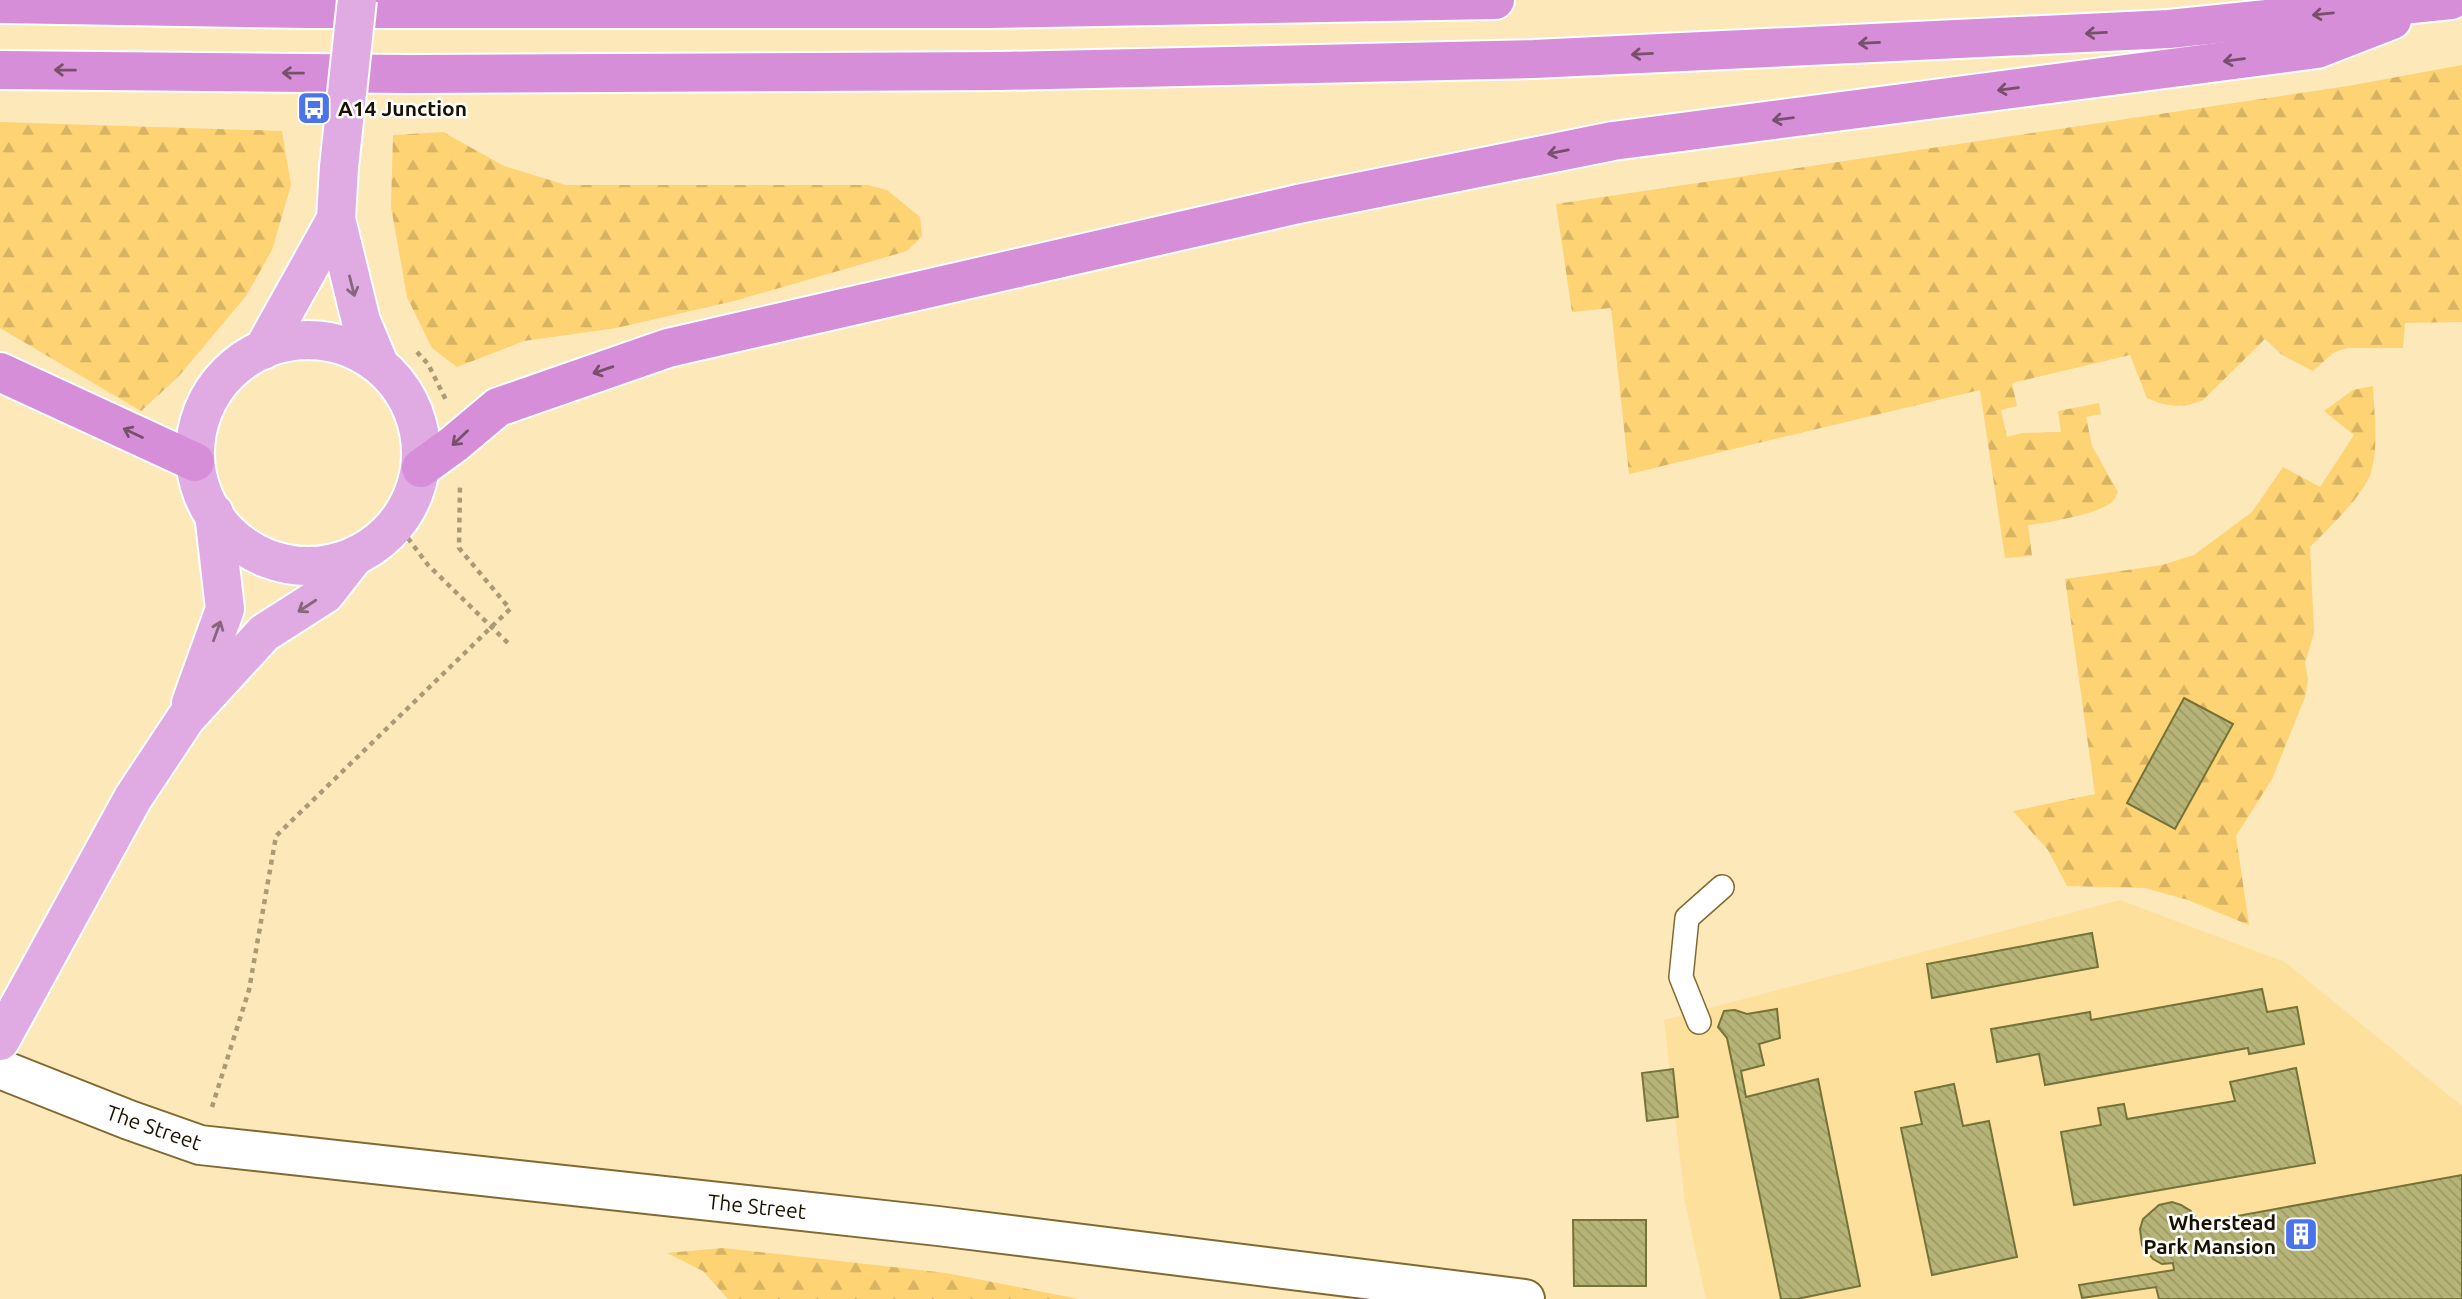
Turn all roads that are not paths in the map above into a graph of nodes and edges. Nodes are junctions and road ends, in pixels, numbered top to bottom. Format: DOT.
graph roads {
  1 [pos="356,0"];
  2 [pos="1495,0"];
  3 [pos="2445,1"];
  4 [pos="0,4"];
  5 [pos="0,70"];
  6 [pos="336,219"];
  7 [pos="262,350"];
  8 [pos="395,354"];
  9 [pos="0,372"];
  10 [pos="195,462"];
  11 [pos="421,468"];
  12 [pos="214,513"];
  13 [pos="354,557"];
  14 [pos="186,718"];
  15 [pos="1722,887"];
  16 [pos="1699,1022"];
  17 [pos="0,1041"];
  18 [pos="0,1069"];
  19 [pos="1525,1299"];
  1 -- 6 [label="main road, bridge"];
  2 -- 4 [label="highway"];
  3 -- 5 [label="highway, one-way"];
  3 -- 11 [label="highway, one-way"];
  6 -- 7 [label="main road"];
  6 -- 8 [label="main road, one-way"];
  7 -- 8 [label="main road"];
  7 -- 10 [label="main road"];
  8 -- 11 [label="main road"];
  10 -- 9 [label="highway, one-way"];
  10 -- 12 [label="main road"];
  11 -- 13 [label="main road"];
  12 -- 13 [label="main road"];
  14 -- 12 [label="main road, one-way"];
  13 -- 14 [label="main road, one-way"];
  14 -- 17 [label="main road"];
  15 -- 16 [label="lane"];
  18 -- 19 [label="street, The Street"];
}
